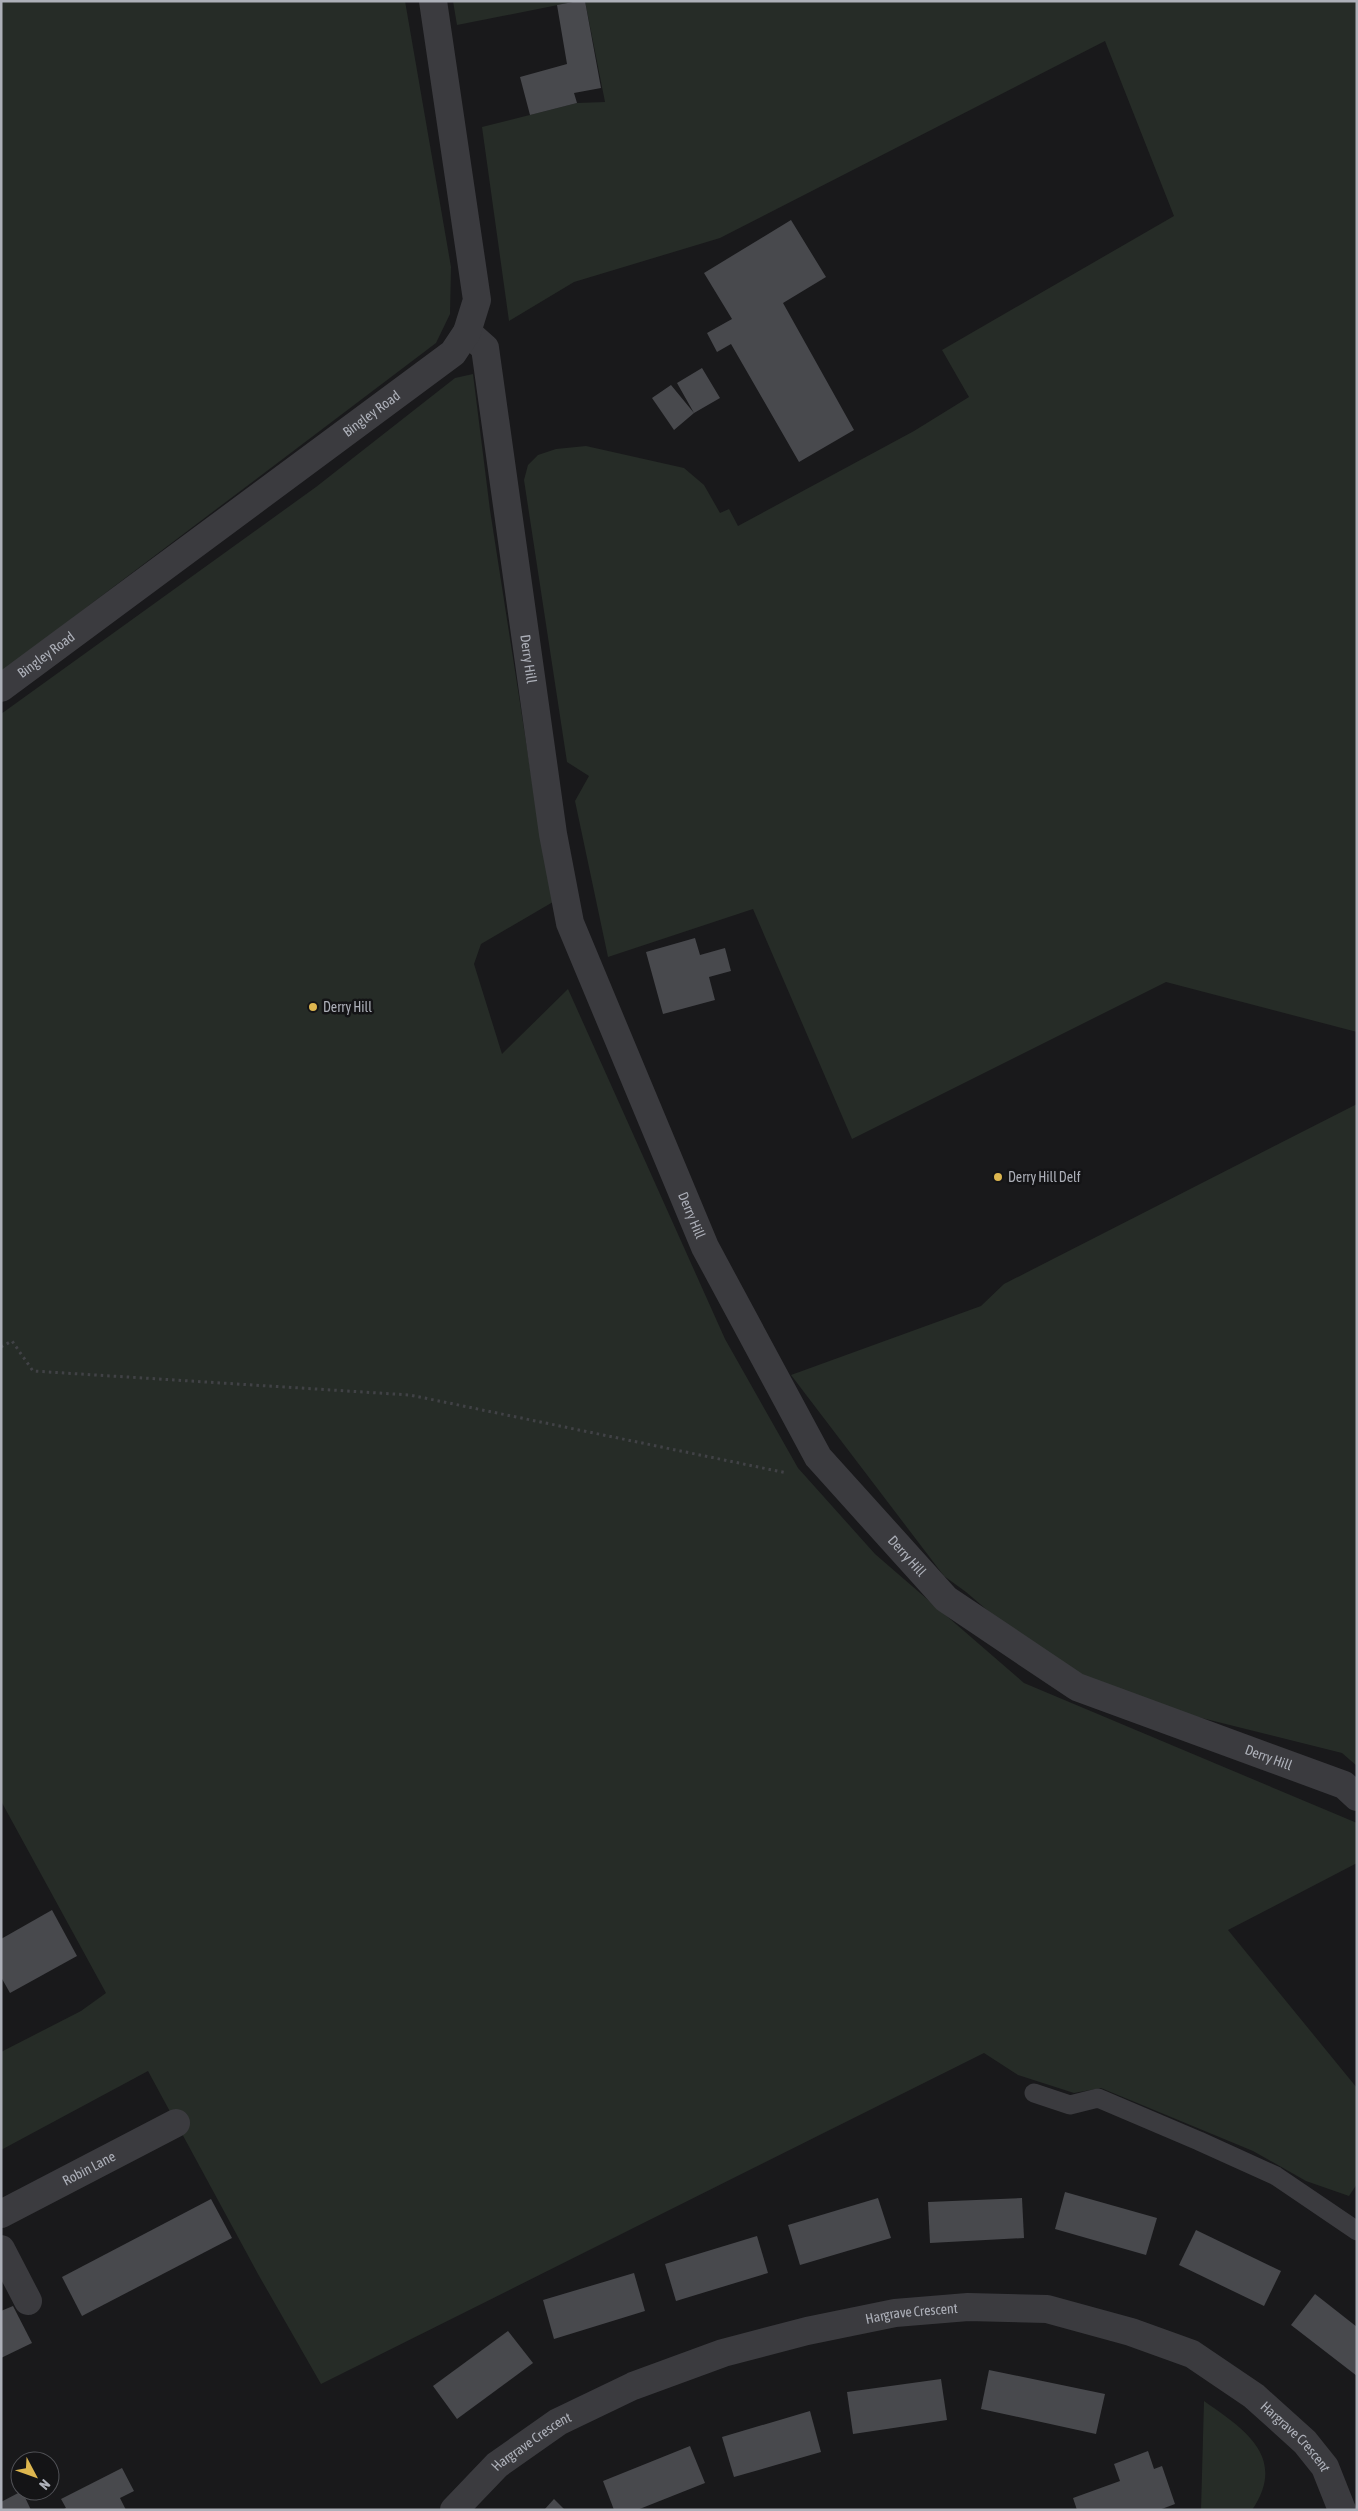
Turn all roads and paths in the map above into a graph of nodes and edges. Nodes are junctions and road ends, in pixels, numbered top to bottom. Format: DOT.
graph roads {
  1 [pos="433,1"];
  2 [pos="467,332"];
  3 [pos="1,688"];
  4 [pos="1,1347"];
  5 [pos="818,1456"];
  6 [pos="1357,1796"];
  7 [pos="1034,2092"];
  8 [pos="176,2123"];
  9 [pos="1,2214"];
  10 [pos="1357,2231"];
  11 [pos="1,2249"];
  12 [pos="28,2301"];
  13 [pos="454,2510"];
  14 [pos="1342,2510"];
  1 -- 2 [label="street, Bingley Road"];
  2 -- 3 [label="street, Bingley Road"];
  2 -- 5 [label="street, Derry Hill"];
  4 -- 5 [label="path"];
  5 -- 6 [label="street, Derry Hill"];
  7 -- 10 [label="lane"];
  8 -- 9 [label="street, Robin Lane"];
  11 -- 12 [label="street"];
  13 -- 14 [label="street, Hargrave Crescent"];
}
